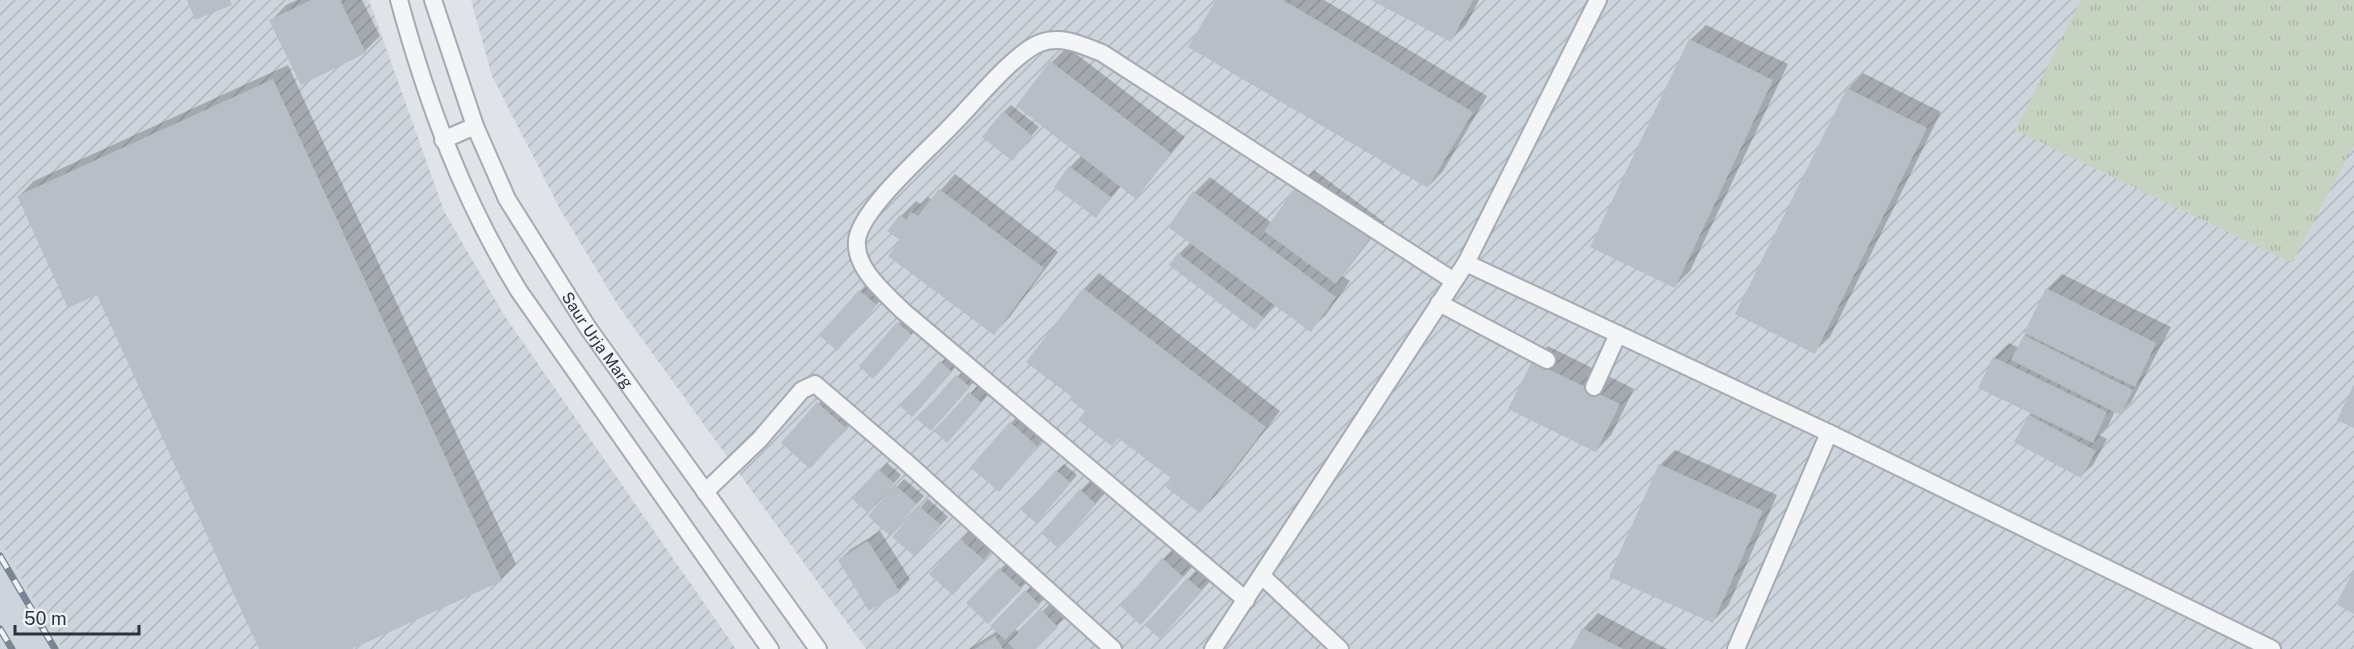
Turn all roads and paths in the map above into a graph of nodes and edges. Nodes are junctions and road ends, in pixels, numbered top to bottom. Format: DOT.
graph roads {
  1 [pos="399,0"];
  2 [pos="433,0"];
  3 [pos="1598,0"];
  4 [pos="476,126"];
  5 [pos="443,140"];
  6 [pos="1466,262"];
  7 [pos="1454,281"];
  8 [pos="1439,303"];
  9 [pos="1618,334"];
  10 [pos="1546,360"];
  11 [pos="1594,387"];
  12 [pos="1829,433"];
  13 [pos="705,492"];
  14 [pos="1262,576"];
  15 [pos="1246,600"];
  16 [pos="813,648"];
  17 [pos="770,649"];
  18 [pos="1113,649"];
  19 [pos="1213,649"];
  20 [pos="1340,649"];
  21 [pos="1736,649"];
  22 [pos="2272,649"];
  1 -- 5 [label="street"];
  2 -- 4 [label="street, Saur Urja Marg"];
  3 -- 6 [label="street"];
  4 -- 5 [label="street"];
  4 -- 13 [label="street, Saur Urja Marg"];
  5 -- 17 [label="street"];
  6 -- 7 [label="street"];
  6 -- 9 [label="street"];
  7 -- 8 [label="street"];
  7 -- 15 [label="street"];
  8 -- 10 [label="street"];
  8 -- 14 [label="street"];
  9 -- 11 [label="street"];
  9 -- 12 [label="street"];
  12 -- 21 [label="street"];
  12 -- 22 [label="street"];
  13 -- 16 [label="street, Saur Urja Marg"];
  13 -- 18 [label="street"];
  14 -- 15 [label="street"];
  14 -- 20 [label="street"];
  15 -- 19 [label="street"];
}
